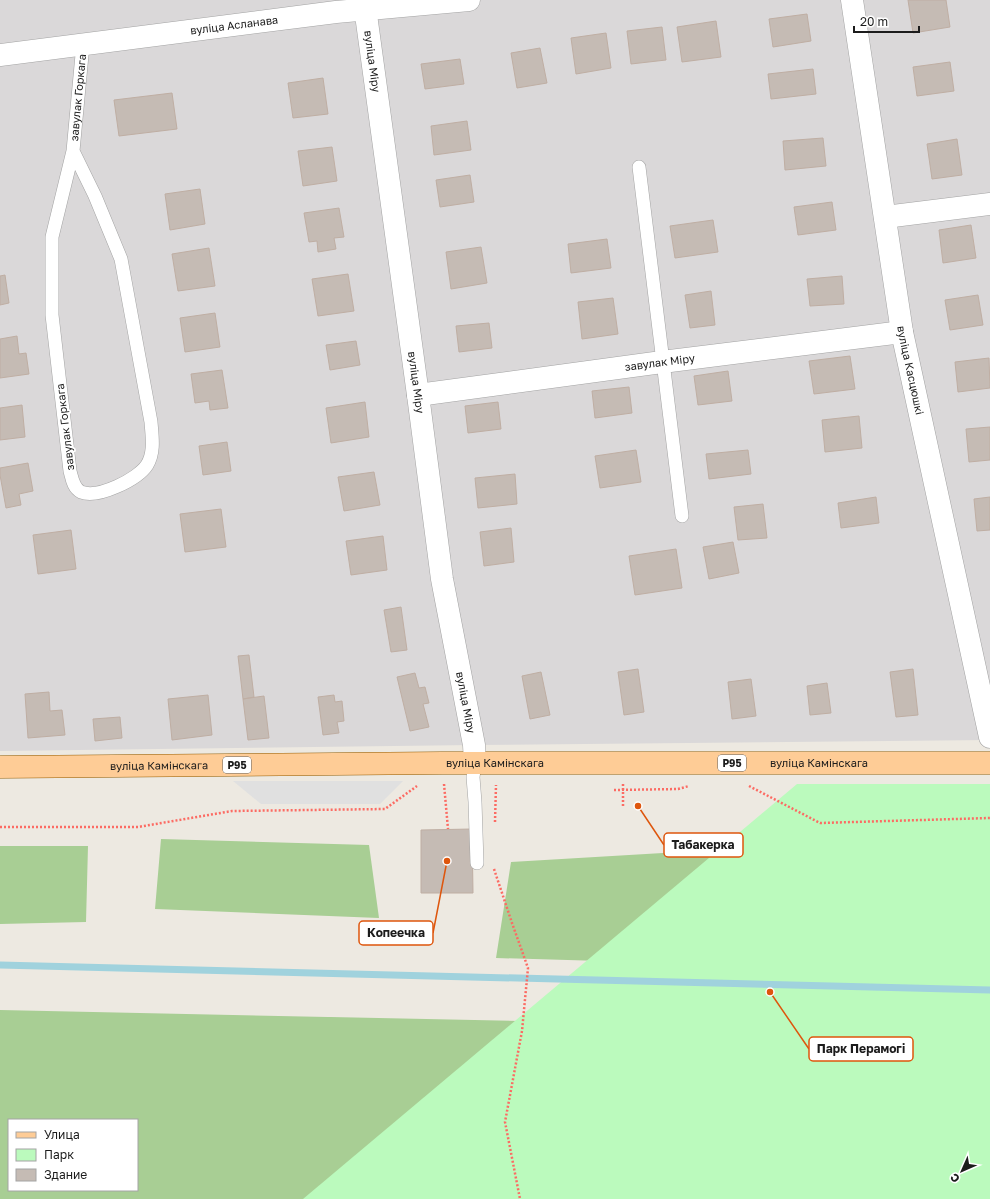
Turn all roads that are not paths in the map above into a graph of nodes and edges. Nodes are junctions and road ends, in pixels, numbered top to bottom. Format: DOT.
graph roads {
  1 [pos="469,0"];
  2 [pos="852,0"];
  3 [pos="364,5"];
  4 [pos="83,44"];
  5 [pos="0,54"];
  6 [pos="72,151"];
  7 [pos="639,166"];
  8 [pos="990,204"];
  9 [pos="885,217"];
  10 [pos="902,332"];
  11 [pos="662,362"];
  12 [pos="418,395"];
  13 [pos="682,516"];
  14 [pos="990,737"];
  15 [pos="475,763"];
  16 [pos="990,763"];
  17 [pos="0,767"];
  18 [pos="477,863"];
  1 -- 3 [label="street, вуліца Асланава"];
  2 -- 9 [label="street, вуліца Касцюшкі"];
  3 -- 4 [label="street, вуліца Асланава"];
  3 -- 12 [label="street, вуліца Міру"];
  4 -- 5 [label="street, вуліца Асланава"];
  4 -- 6 [label="lane, завулак Горкага"];
  6 -- 6 [label="lane, завулак Горкага"];
  7 -- 11 [label="lane"];
  8 -- 9 [label="street"];
  9 -- 10 [label="street, вуліца Касцюшкі"];
  10 -- 11 [label="street, завулак Міру"];
  10 -- 14 [label="street, вуліца Касцюшкі"];
  11 -- 12 [label="street, завулак Міру"];
  11 -- 13 [label="lane"];
  12 -- 15 [label="street, вуліца Міру"];
  15 -- 16 [label="main road, вуліца Камінскага / Р95"];
  15 -- 17 [label="main road, вуліца Камінскага / Р95"];
  15 -- 18 [label="lane"];
}
